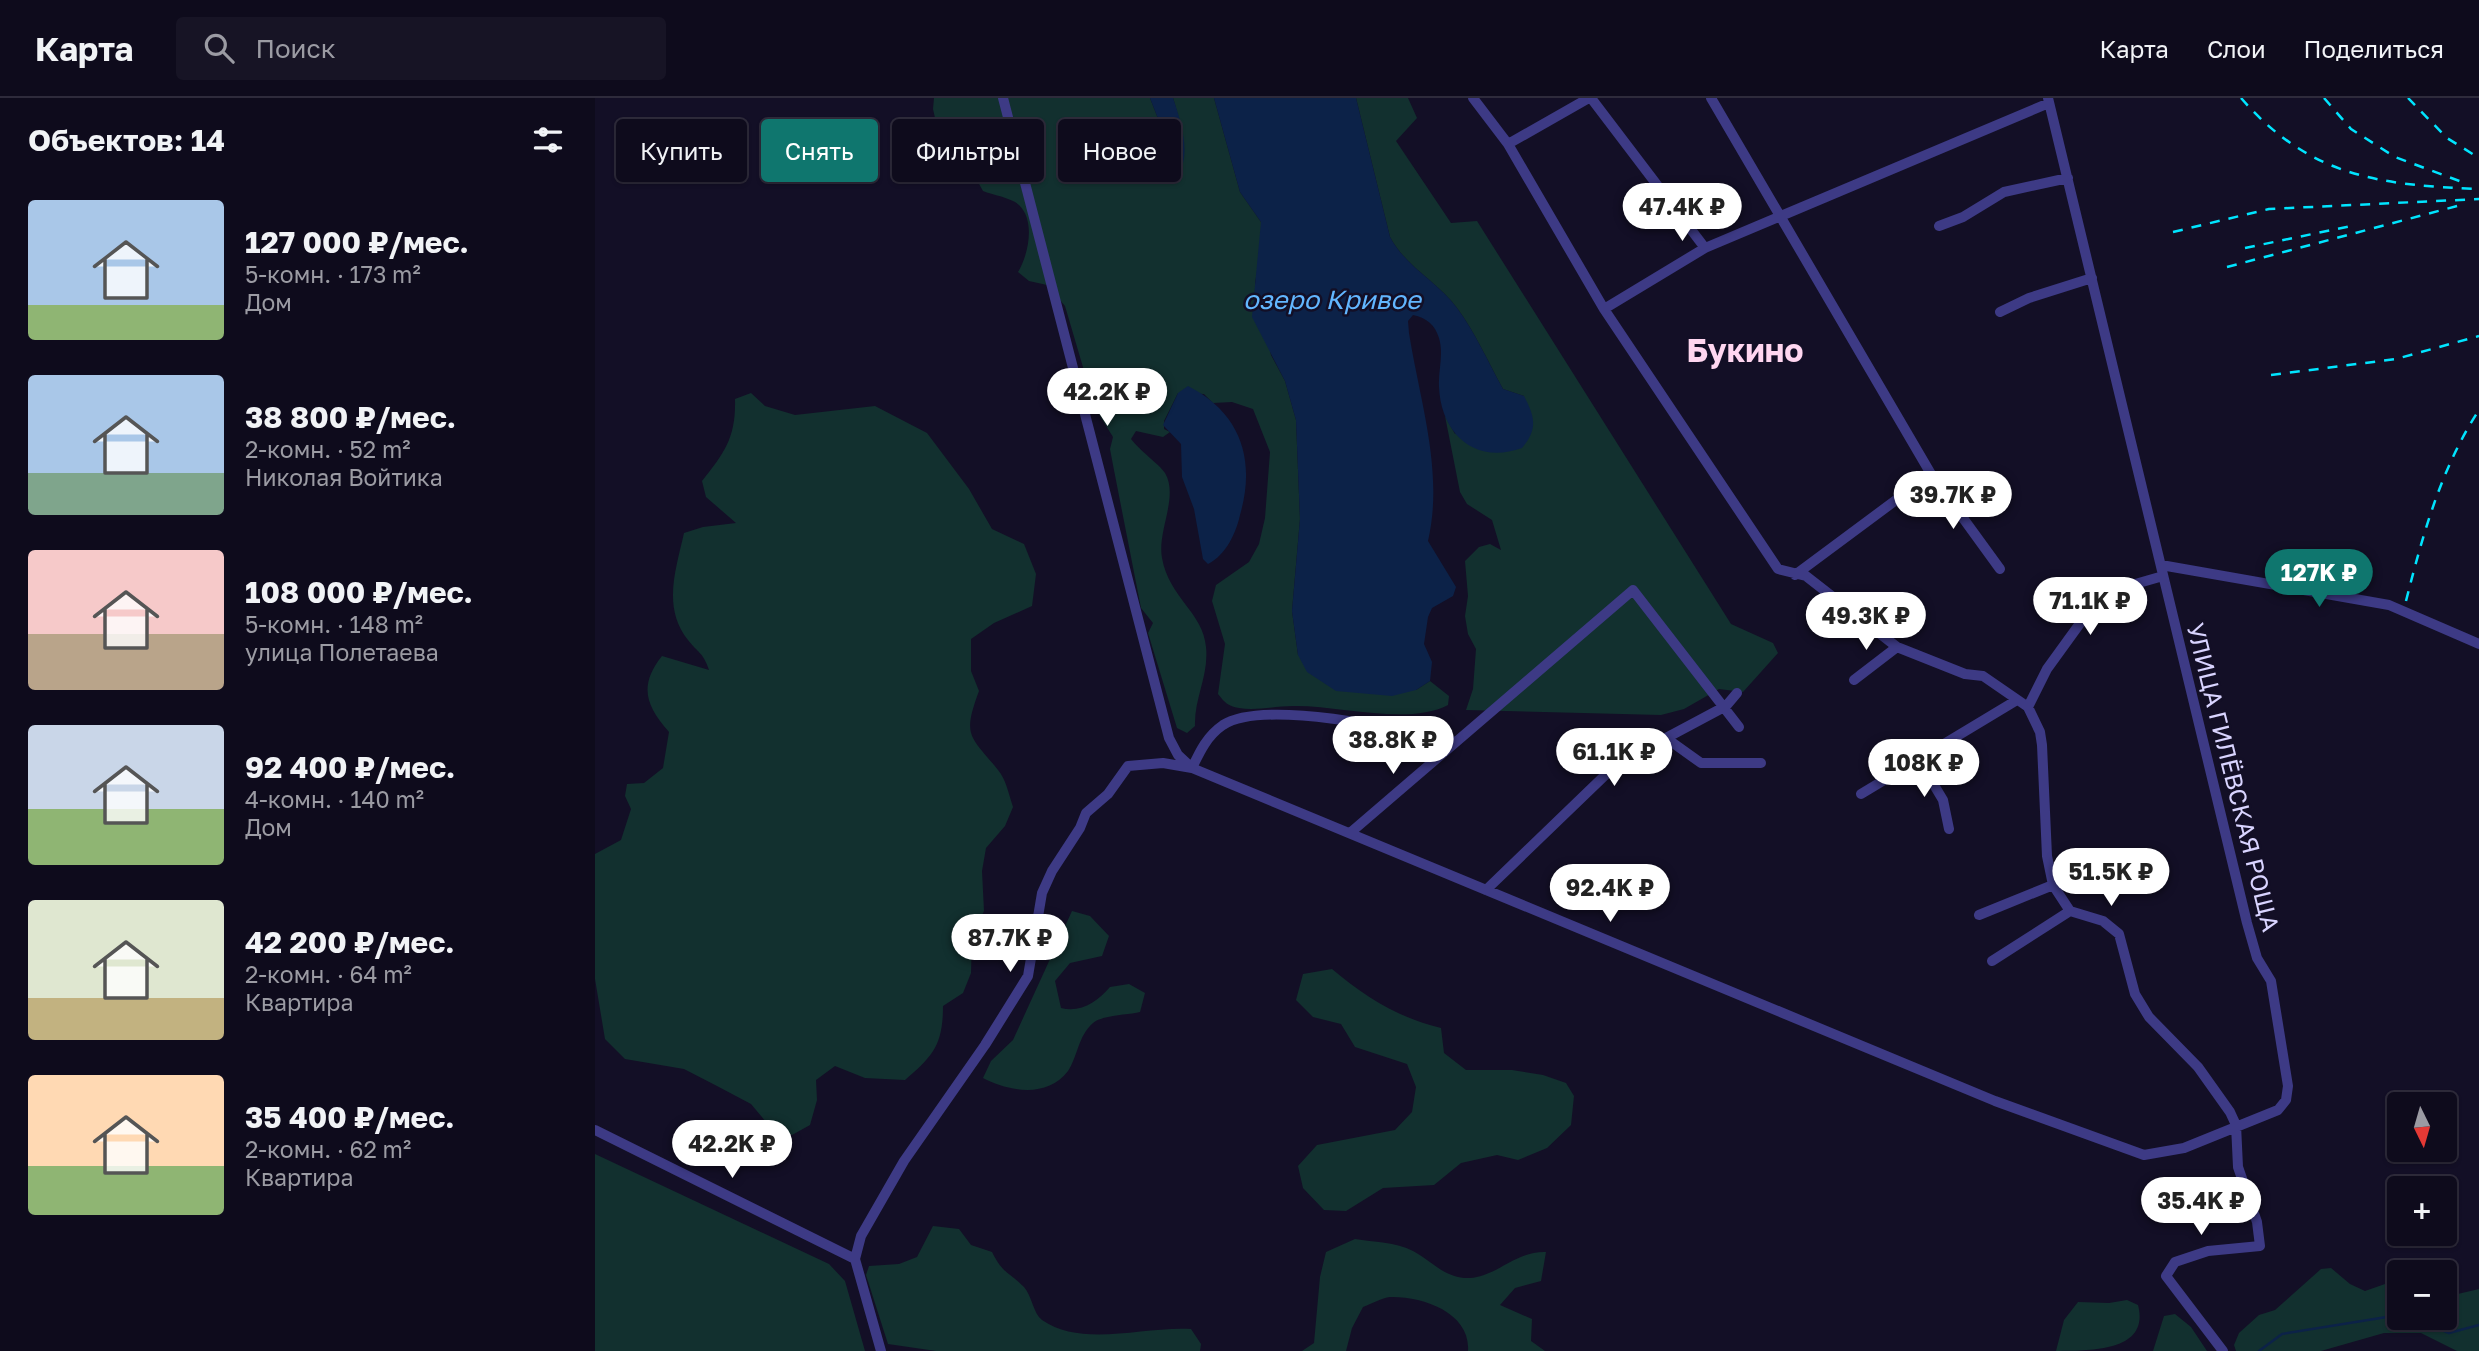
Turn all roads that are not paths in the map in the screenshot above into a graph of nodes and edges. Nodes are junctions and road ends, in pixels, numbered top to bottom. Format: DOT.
graph roads {
  1 [pos="1003,98"];
  2 [pos="1473,98"];
  3 [pos="1590,98"];
  4 [pos="1711,98"];
  5 [pos="2049,100"];
  6 [pos="1508,144"];
  7 [pos="2068,178"];
  8 [pos="1779,215"];
  9 [pos="1938,226"];
  10 [pos="1705,248"];
  11 [pos="2091,278"];
  12 [pos="1604,309"];
  13 [pos="2000,312"];
  14 [pos="1931,474"];
  15 [pos="2000,569"];
  16 [pos="2162,571"];
  17 [pos="1795,575"];
  18 [pos="2479,644"];
  19 [pos="1897,647"];
  20 [pos="1854,680"];
  21 [pos="1737,693"];
  22 [pos="2017,700"];
  23 [pos="1724,707"];
  24 [pos="2028,707"];
  25 [pos="1739,727"];
  26 [pos="1666,738"];
  27 [pos="1456,742"];
  28 [pos="1919,761"];
  29 [pos="1761,763"];
  30 [pos="1192,768"];
  31 [pos="1861,794"];
  32 [pos="1949,829"];
  33 [pos="1350,833"];
  34 [pos="2053,885"];
  35 [pos="1486,890"];
  36 [pos="2070,911"];
  37 [pos="1979,915"];
  38 [pos="1992,961"];
  39 [pos="2236,1125"];
  40 [pos="595,1130"];
  41 [pos="855,1259"];
  42 [pos="881,1351"];
  43 [pos="2224,1351"];
  1 -- 30 [label="street"];
  2 -- 6 [label="street"];
  3 -- 6 [label="street"];
  3 -- 10 [label="street"];
  4 -- 8 [label="street"];
  5 -- 7 [label="street, УЛИЦА ГИЛЁВСКАЯ РОЩА"];
  5 -- 8 [label="street"];
  6 -- 12 [label="street"];
  7 -- 9 [label="street"];
  7 -- 11 [label="street, УЛИЦА ГИЛЁВСКАЯ РОЩА"];
  8 -- 10 [label="street"];
  8 -- 14 [label="street"];
  10 -- 12 [label="street"];
  11 -- 13 [label="street"];
  11 -- 16 [label="street, УЛИЦА ГИЛЁВСКАЯ РОЩА"];
  12 -- 17 [label="street"];
  14 -- 15 [label="street"];
  14 -- 17 [label="street"];
  16 -- 18 [label="street"];
  16 -- 24 [label="street"];
  16 -- 39 [label="street, УЛИЦА ГИЛЁВСКАЯ РОЩА"];
  17 -- 19 [label="street"];
  19 -- 20 [label="street"];
  19 -- 22 [label="street"];
  21 -- 23 [label="street"];
  22 -- 24 [label="street"];
  22 -- 28 [label="street"];
  23 -- 25 [label="street"];
  23 -- 26 [label="street"];
  23 -- 27 [label="street"];
  24 -- 34 [label="street"];
  26 -- 29 [label="street"];
  26 -- 35 [label="street"];
  27 -- 30 [label="street"];
  27 -- 33 [label="street"];
  28 -- 31 [label="street"];
  28 -- 32 [label="street"];
  30 -- 33 [label="street, УЛИЦА ГИЛЁВСКАЯ РОЩА"];
  30 -- 41 [label="street"];
  33 -- 35 [label="street, УЛИЦА ГИЛЁВСКАЯ РОЩА"];
  34 -- 36 [label="street"];
  34 -- 37 [label="street"];
  35 -- 39 [label="street, УЛИЦА ГИЛЁВСКАЯ РОЩА"];
  36 -- 38 [label="street"];
  36 -- 39 [label="street"];
  39 -- 43 [label="street"];
  40 -- 41 [label="street"];
  41 -- 42 [label="street"];
}
